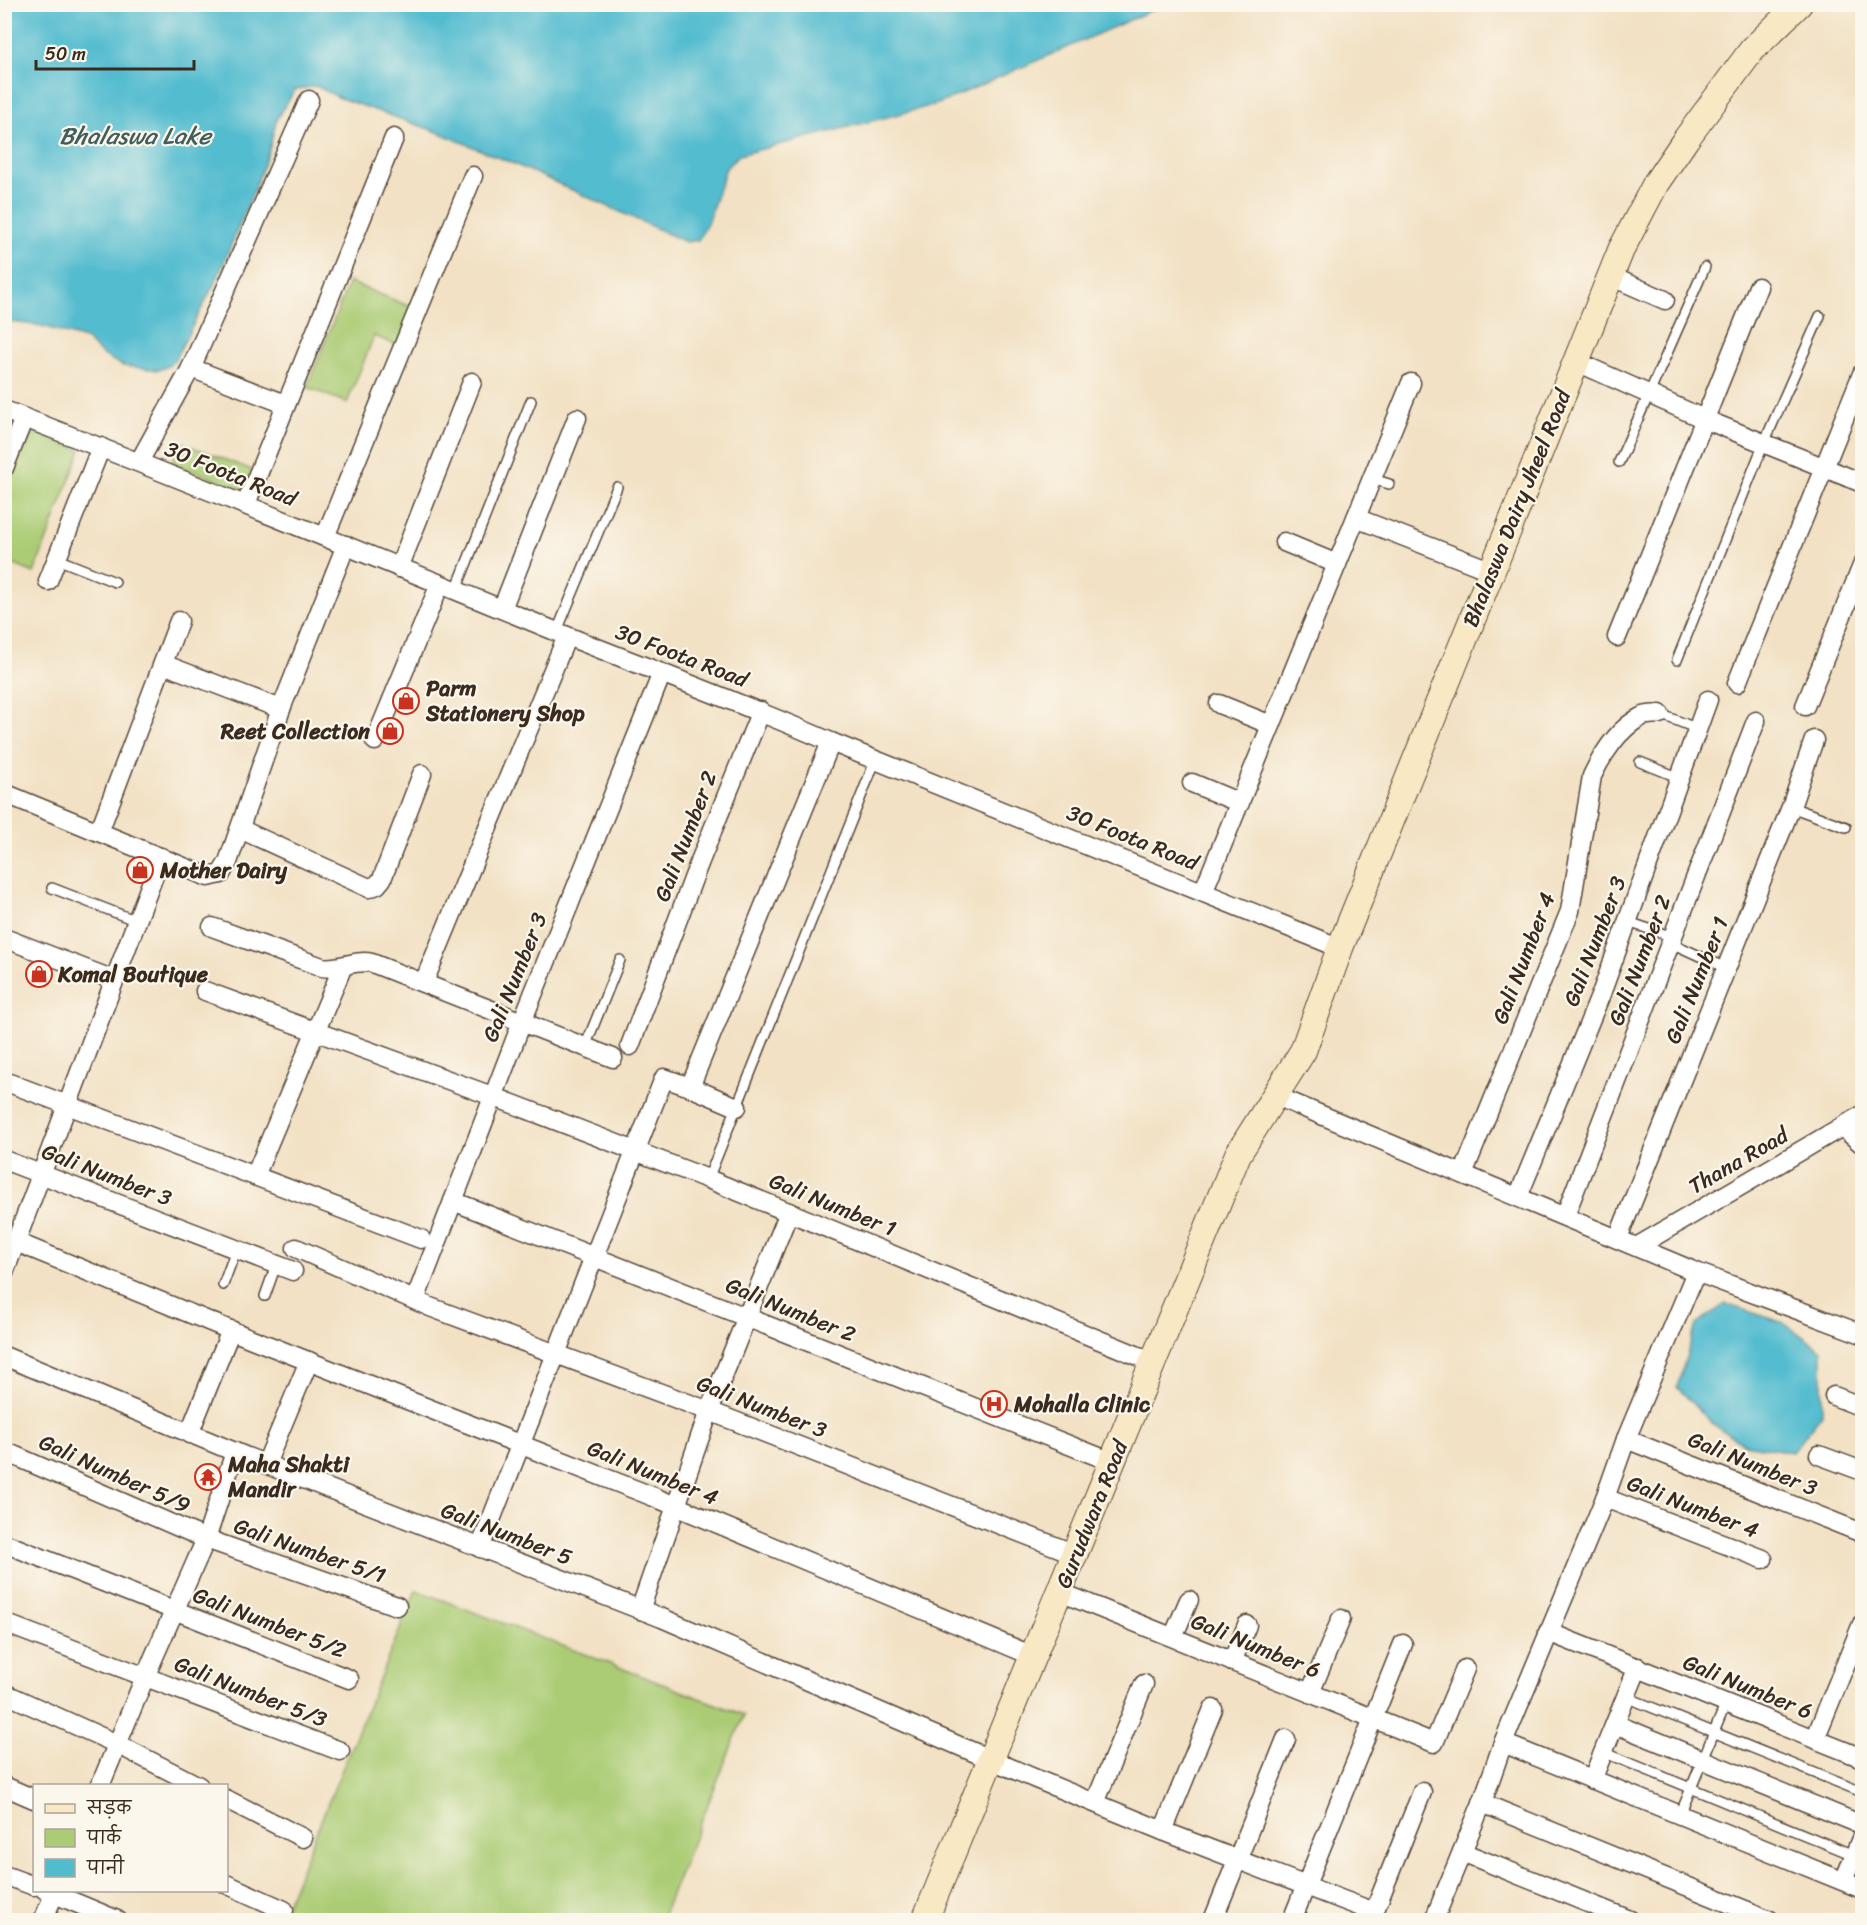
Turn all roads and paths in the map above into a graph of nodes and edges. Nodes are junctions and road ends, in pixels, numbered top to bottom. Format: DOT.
graph roads {
  1 [pos="1799,4"];
  2 [pos="309,100"];
  3 [pos="394,138"];
  4 [pos="473,176"];
  5 [pos="1705,267"];
  6 [pos="1610,276"];
  7 [pos="1758,286"];
  8 [pos="1665,300"];
  9 [pos="1820,316"];
  10 [pos="1575,361"];
  11 [pos="191,368"];
  12 [pos="1863,374"];
  13 [pos="472,382"];
  14 [pos="1412,383"];
  15 [pos="1649,394"];
  16 [pos="531,401"];
  17 [pos="285,404"];
  18 [pos="4,410"];
  19 [pos="24,418"];
  20 [pos="576,418"];
  21 [pos="1704,419"];
  22 [pos="1764,443"];
  23 [pos="101,447"];
  24 [pos="139,462"];
  25 [pos="1619,462"];
  26 [pos="1824,466"];
  27 [pos="4,468"];
  28 [pos="1863,483"];
  29 [pos="617,487"];
  30 [pos="246,504"];
  31 [pos="1356,518"];
  32 [pos="325,537"];
  33 [pos="1284,542"];
  34 [pos="346,544"];
  35 [pos="57,559"];
  36 [pos="1337,564"];
  37 [pos="1863,566"];
  38 [pos="399,568"];
  39 [pos="1492,571"];
  40 [pos="48,581"];
  41 [pos="115,582"];
  42 [pos="448,587"];
  43 [pos="502,609"];
  44 [pos="179,621"];
  45 [pos="562,633"];
  46 [pos="1617,637"];
  47 [pos="1677,660"];
  48 [pos="163,664"];
  49 [pos="662,673"];
  50 [pos="1737,683"];
  51 [pos="1708,700"];
  52 [pos="1219,704"];
  53 [pos="1805,706"];
  54 [pos="281,709"];
  55 [pos="761,711"];
  56 [pos="1659,714"];
  57 [pos="1756,721"];
  58 [pos="1271,725"];
  59 [pos="1698,729"];
  60 [pos="1814,740"];
  61 [pos="375,741"];
  62 [pos="831,742"];
  63 [pos="876,759"];
  64 [pos="1640,762"];
  65 [pos="422,774"];
  66 [pos="1680,778"];
  67 [pos="1192,783"];
  68 [pos="4,793"];
  69 [pos="1240,803"];
  70 [pos="1791,807"];
  71 [pos="1846,827"];
  72 [pos="240,829"];
  73 [pos="99,832"];
  74 [pos="161,856"];
  75 [pos="52,888"];
  76 [pos="1203,892"];
  77 [pos="137,921"];
  78 [pos="1628,921"];
  79 [pos="212,927"];
  80 [pos="4,938"];
  81 [pos="1672,940"];
  82 [pos="1340,948"];
  83 [pos="620,960"];
  84 [pos="343,966"];
  85 [pos="1726,968"];
  86 [pos="114,980"];
  87 [pos="424,982"];
  88 [pos="205,992"];
  89 [pos="522,1022"];
  90 [pos="316,1032"];
  91 [pos="630,1046"];
  92 [pos="585,1047"];
  93 [pos="1304,1051"];
  94 [pos="613,1058"];
  95 [pos="4,1081"];
  96 [pos="690,1087"];
  97 [pos="492,1096"];
  98 [pos="1276,1096"];
  99 [pos="67,1104"];
  100 [pos="737,1107"];
  101 [pos="1863,1115"];
  102 [pos="1842,1127"];
  103 [pos="1863,1144"];
  104 [pos="635,1151"];
  105 [pos="4,1160"];
  106 [pos="1463,1174"];
  107 [pos="41,1175"];
  108 [pos="255,1176"];
  109 [pos="708,1179"];
  110 [pos="1518,1197"];
  111 [pos="453,1201"];
  112 [pos="789,1212"];
  113 [pos="1565,1216"];
  114 [pos="1618,1238"];
  115 [pos="421,1239"];
  116 [pos="16,1242"];
  117 [pos="1638,1246"];
  118 [pos="296,1248"];
  119 [pos="236,1250"];
  120 [pos="594,1257"];
  121 [pos="285,1268"];
  122 [pos="5,1270"];
  123 [pos="1696,1272"];
  124 [pos="223,1286"];
  125 [pos="265,1296"];
  126 [pos="423,1304"];
  127 [pos="747,1318"];
  128 [pos="231,1330"];
  129 [pos="1863,1334"];
  130 [pos="556,1354"];
  131 [pos="4,1356"];
  132 [pos="309,1361"];
  133 [pos="1153,1362"];
  134 [pos="1834,1396"];
  135 [pos="1863,1407"];
  136 [pos="709,1411"];
  137 [pos="189,1434"];
  138 [pos="1626,1439"];
  139 [pos="521,1445"];
  140 [pos="4,1450"];
  141 [pos="235,1452"];
  142 [pos="1819,1455"];
  143 [pos="1112,1462"];
  144 [pos="266,1464"];
  145 [pos="1863,1471"];
  146 [pos="1605,1498"];
  147 [pos="676,1507"];
  148 [pos="1863,1533"];
  149 [pos="206,1539"];
  150 [pos="4,1543"];
  151 [pos="480,1548"];
  152 [pos="1075,1554"];
  153 [pos="1763,1559"];
  154 [pos="1060,1592"];
  155 [pos="1189,1600"];
  156 [pos="397,1606"];
  157 [pos="640,1610"];
  158 [pos="174,1611"];
  159 [pos="1341,1619"];
  160 [pos="4,1623"];
  161 [pos="1863,1624"];
  162 [pos="1248,1625"];
  163 [pos="1548,1632"];
  164 [pos="1173,1637"];
  165 [pos="1403,1644"];
  166 [pos="1034,1656"];
  167 [pos="1232,1662"];
  168 [pos="1638,1667"];
  169 [pos="1854,1667"];
  170 [pos="1465,1669"];
  171 [pos="145,1677"];
  172 [pos="349,1679"];
  173 [pos="1144,1684"];
  174 [pos="4,1692"];
  175 [pos="1310,1693"];
  176 [pos="1626,1697"];
  177 [pos="1726,1703"];
  178 [pos="1213,1709"];
  179 [pos="1373,1718"];
  180 [pos="1615,1724"];
  181 [pos="1819,1730"];
  182 [pos="1714,1732"];
  183 [pos="1286,1739"];
  184 [pos="1503,1743"];
  185 [pos="117,1744"];
  186 [pos="340,1751"];
  187 [pos="1603,1752"];
  188 [pos="1863,1758"];
  189 [pos="991,1760"];
  190 [pos="1702,1760"];
  191 [pos="1592,1780"];
  192 [pos="100,1784"];
  193 [pos="198,1784"];
  194 [pos="4,1786"];
  195 [pos="1690,1788"];
  196 [pos="1422,1792"];
  197 [pos="1863,1792"];
  198 [pos="33,1799"];
  199 [pos="228,1800"];
  200 [pos="1095,1803"];
  201 [pos="1482,1803"];
  202 [pos="1680,1815"];
  203 [pos="1863,1825"];
  204 [pos="1163,1831"];
  205 [pos="1863,1836"];
  206 [pos="303,1838"];
  207 [pos="1462,1852"];
  208 [pos="1858,1857"];
  209 [pos="1238,1859"];
  210 [pos="4,1875"];
  211 [pos="1844,1881"];
  212 [pos="228,1885"];
  213 [pos="33,1886"];
  214 [pos="1306,1886"];
  215 [pos="1863,1889"];
  216 [pos="52,1892"];
  217 [pos="284,1910"];
  218 [pos="1372,1916"];
  219 [pos="43,1920"];
  220 [pos="117,1920"];
  221 [pos="925,1920"];
  222 [pos="1213,1920"];
  223 [pos="1292,1920"];
  224 [pos="1434,1920"];
  225 [pos="1630,1920"];
  226 [pos="1770,1920"];
  1 -- 6 [label="street, Bhalaswa Dairy Jheel Road"];
  2 -- 11 [label="street"];
  3 -- 17 [label="street"];
  4 -- 32 [label="street"];
  5 -- 15 [label="lane"];
  6 -- 8 [label="street"];
  6 -- 10 [label="street, Bhalaswa Dairy Jheel Road"];
  7 -- 21 [label="street"];
  9 -- 22 [label="lane"];
  10 -- 15 [label="street"];
  10 -- 39 [label="street, Bhalaswa Dairy Jheel Road"];
  11 -- 17 [label="street"];
  11 -- 24 [label="street"];
  12 -- 26 [label="street"];
  13 -- 38 [label="street"];
  14 -- 31 [label="street"];
  15 -- 21 [label="street"];
  15 -- 25 [label="lane"];
  16 -- 42 [label="lane"];
  17 -- 30 [label="street"];
  18 -- 19 [label="street, 30 Foota Road"];
  19 -- 23 [label="street, 30 Foota Road"];
  19 -- 27 [label="street"];
  20 -- 43 [label="street"];
  21 -- 22 [label="street"];
  21 -- 46 [label="street"];
  22 -- 26 [label="street"];
  22 -- 47 [label="lane"];
  23 -- 24 [label="street, 30 Foota Road"];
  23 -- 35 [label="street"];
  24 -- 30 [label="street, 30 Foota Road"];
  26 -- 28 [label="street"];
  26 -- 50 [label="street"];
  29 -- 45 [label="lane"];
  30 -- 32 [label="street, 30 Foota Road"];
  31 -- 36 [label="street"];
  31 -- 39 [label="street"];
  32 -- 34 [label="street, 30 Foota Road"];
  33 -- 36 [label="street"];
  34 -- 38 [label="street, 30 Foota Road"];
  34 -- 54 [label="street"];
  35 -- 40 [label="street"];
  35 -- 41 [label="lane"];
  36 -- 58 [label="street"];
  37 -- 53 [label="street"];
  38 -- 42 [label="street, 30 Foota Road"];
  39 -- 82 [label="street, Bhalaswa Dairy Jheel Road"];
  42 -- 43 [label="street, 30 Foota Road"];
  42 -- 61 [label="street"];
  43 -- 45 [label="street, 30 Foota Road"];
  44 -- 48 [label="street"];
  45 -- 49 [label="street, 30 Foota Road"];
  45 -- 87 [label="street"];
  48 -- 54 [label="street"];
  48 -- 73 [label="street"];
  49 -- 55 [label="street, 30 Foota Road"];
  49 -- 89 [label="street, Gali Number 3"];
  51 -- 59 [label="street, Gali Number 3"];
  52 -- 58 [label="street"];
  54 -- 72 [label="street"];
  55 -- 62 [label="street, 30 Foota Road"];
  55 -- 91 [label="street, Gali Number 2"];
  56 -- 59 [label="lane"];
  56 -- 106 [label="street, Gali Number 4"];
  57 -- 81 [label="street, Gali Number 2"];
  58 -- 69 [label="street"];
  59 -- 66 [label="street, Gali Number 3"];
  60 -- 70 [label="street, Gali Number 1"];
  62 -- 63 [label="street, 30 Foota Road"];
  62 -- 96 [label="street"];
  63 -- 76 [label="street, 30 Foota Road"];
  63 -- 100 [label="lane"];
  64 -- 66 [label="lane"];
  65 -- 72 [label="street"];
  66 -- 78 [label="street, Gali Number 3"];
  67 -- 69 [label="street"];
  68 -- 73 [label="street"];
  69 -- 76 [label="street"];
  70 -- 71 [label="lane"];
  70 -- 85 [label="street, Gali Number 1"];
  72 -- 74 [label="street"];
  73 -- 74 [label="street"];
  74 -- 77 [label="street"];
  75 -- 77 [label="lane"];
  76 -- 82 [label="street, 30 Foota Road"];
  77 -- 86 [label="street"];
  78 -- 81 [label="lane"];
  78 -- 110 [label="street, Gali Number 3"];
  79 -- 84 [label="street"];
  80 -- 86 [label="street"];
  81 -- 85 [label="lane"];
  81 -- 113 [label="street, Gali Number 2"];
  82 -- 93 [label="street, Bhalaswa Dairy Jheel Road"];
  83 -- 92 [label="lane"];
  84 -- 87 [label="street"];
  84 -- 90 [label="street"];
  85 -- 114 [label="street, Gali Number 1"];
  86 -- 99 [label="street"];
  87 -- 89 [label="street"];
  88 -- 90 [label="street, Gali Number 1"];
  89 -- 92 [label="street"];
  89 -- 97 [label="street, Gali Number 3"];
  90 -- 97 [label="street, Gali Number 1"];
  90 -- 108 [label="street"];
  92 -- 94 [label="street"];
  93 -- 98 [label="street, Gurudwara Road"];
  95 -- 99 [label="street"];
  96 -- 100 [label="street"];
  96 -- 104 [label="street"];
  97 -- 104 [label="street, Gali Number 1"];
  97 -- 111 [label="street, Gali Number 3"];
  98 -- 106 [label="street"];
  98 -- 133 [label="street, Gurudwara Road"];
  99 -- 107 [label="street"];
  99 -- 108 [label="street"];
  100 -- 109 [label="lane"];
  101 -- 102 [label="street, Thana Road"];
  102 -- 103 [label="street"];
  102 -- 117 [label="street, Thana Road"];
  104 -- 109 [label="street, Gali Number 1"];
  104 -- 120 [label="street"];
  105 -- 107 [label="street, Gali Number 3"];
  106 -- 110 [label="street"];
  107 -- 116 [label="street"];
  107 -- 119 [label="street, Gali Number 3"];
  108 -- 115 [label="street"];
  109 -- 112 [label="street, Gali Number 1"];
  110 -- 113 [label="street"];
  111 -- 120 [label="street, Gali Number 2"];
  111 -- 126 [label="street, Gali Number 3"];
  112 -- 127 [label="street"];
  112 -- 133 [label="street, Gali Number 1"];
  113 -- 114 [label="street"];
  114 -- 117 [label="street"];
  116 -- 122 [label="street"];
  116 -- 128 [label="street, Gali Number 4"];
  117 -- 123 [label="street"];
  118 -- 126 [label="street"];
  119 -- 121 [label="street, Gali Number 3"];
  119 -- 124 [label="lane"];
  120 -- 127 [label="street, Gali Number 2"];
  120 -- 130 [label="street"];
  121 -- 125 [label="lane"];
  123 -- 129 [label="street"];
  123 -- 138 [label="street"];
  126 -- 130 [label="street, Gali Number 3"];
  127 -- 136 [label="street"];
  127 -- 143 [label="street, Gali Number 2"];
  128 -- 132 [label="street, Gali Number 4"];
  128 -- 137 [label="street"];
  130 -- 136 [label="street, Gali Number 3"];
  130 -- 139 [label="street"];
  131 -- 137 [label="street, Gali Number 5"];
  132 -- 139 [label="street, Gali Number 4"];
  132 -- 144 [label="street"];
  133 -- 143 [label="street, Gurudwara Road"];
  134 -- 135 [label="street"];
  136 -- 147 [label="street"];
  136 -- 152 [label="street, Gali Number 3"];
  137 -- 141 [label="street, Gali Number 5"];
  138 -- 146 [label="street"];
  138 -- 148 [label="street, Gali Number 3"];
  139 -- 147 [label="street, Gali Number 4"];
  139 -- 151 [label="street"];
  140 -- 149 [label="street, Gali Number 5/9"];
  141 -- 144 [label="street, Gali Number 5"];
  141 -- 149 [label="street"];
  142 -- 145 [label="street"];
  143 -- 152 [label="street, Gurudwara Road"];
  144 -- 151 [label="street, Gali Number 5"];
  146 -- 153 [label="street, Gali Number 4"];
  146 -- 163 [label="street"];
  147 -- 157 [label="street"];
  147 -- 166 [label="street, Gali Number 4"];
  149 -- 156 [label="street, Gali Number 5/1"];
  149 -- 158 [label="street"];
  150 -- 158 [label="street, Gali Number 5/2"];
  151 -- 157 [label="street, Gali Number 5"];
  152 -- 154 [label="street, Gurudwara Road"];
  154 -- 164 [label="street, Gali Number 6"];
  154 -- 166 [label="street, Gurudwara Road"];
  155 -- 164 [label="street"];
  157 -- 189 [label="street, Gali Number 5"];
  158 -- 171 [label="street"];
  158 -- 172 [label="street, Gali Number 5/2"];
  159 -- 175 [label="street"];
  160 -- 171 [label="street, Gali Number 5/3"];
  161 -- 169 [label="street"];
  162 -- 167 [label="street"];
  163 -- 168 [label="street, Gali Number 6"];
  163 -- 184 [label="street"];
  164 -- 167 [label="street, Gali Number 6"];
  165 -- 179 [label="street"];
  166 -- 189 [label="street, Gurudwara Road"];
  167 -- 175 [label="street, Gali Number 6"];
  168 -- 176 [label="street"];
  168 -- 177 [label="street, Gali Number 6"];
  169 -- 181 [label="street"];
  170 -- 179 [label="street, Gali Number 6"];
  171 -- 185 [label="street"];
  171 -- 186 [label="street, Gali Number 5/3"];
  173 -- 200 [label="street"];
  174 -- 185 [label="street"];
  175 -- 179 [label="street, Gali Number 6"];
  176 -- 180 [label="street"];
  176 -- 182 [label="lane"];
  177 -- 182 [label="lane"];
  177 -- 188 [label="street, Gali Number 6"];
  178 -- 204 [label="street"];
  179 -- 214 [label="street"];
  180 -- 187 [label="street"];
  180 -- 190 [label="street"];
  182 -- 190 [label="lane"];
  182 -- 197 [label="lane"];
  183 -- 209 [label="street"];
  184 -- 191 [label="street"];
  184 -- 201 [label="street"];
  185 -- 192 [label="street"];
  185 -- 193 [label="street"];
  187 -- 191 [label="street"];
  187 -- 195 [label="lane"];
  189 -- 200 [label="street, Gali Number 5"];
  189 -- 221 [label="street, Gurudwara Road"];
  190 -- 195 [label="lane"];
  190 -- 203 [label="street"];
  191 -- 202 [label="street"];
  194 -- 198 [label="street"];
  195 -- 202 [label="lane"];
  195 -- 208 [label="lane"];
  196 -- 218 [label="street"];
  199 -- 206 [label="street"];
  200 -- 204 [label="street, Gali Number 5"];
  201 -- 207 [label="street"];
  201 -- 226 [label="street"];
  202 -- 211 [label="street"];
  204 -- 209 [label="street, Gali Number 5"];
  205 -- 208 [label="street"];
  207 -- 224 [label="street"];
  207 -- 225 [label="street"];
  208 -- 211 [label="street"];
  209 -- 214 [label="street, Gali Number 5"];
  209 -- 222 [label="street"];
  210 -- 213 [label="street"];
  211 -- 215 [label="street"];
  212 -- 217 [label="street"];
  214 -- 218 [label="street, Gali Number 5"];
  214 -- 223 [label="street"];
  216 -- 219 [label="street"];
  216 -- 220 [label="street"];
}
